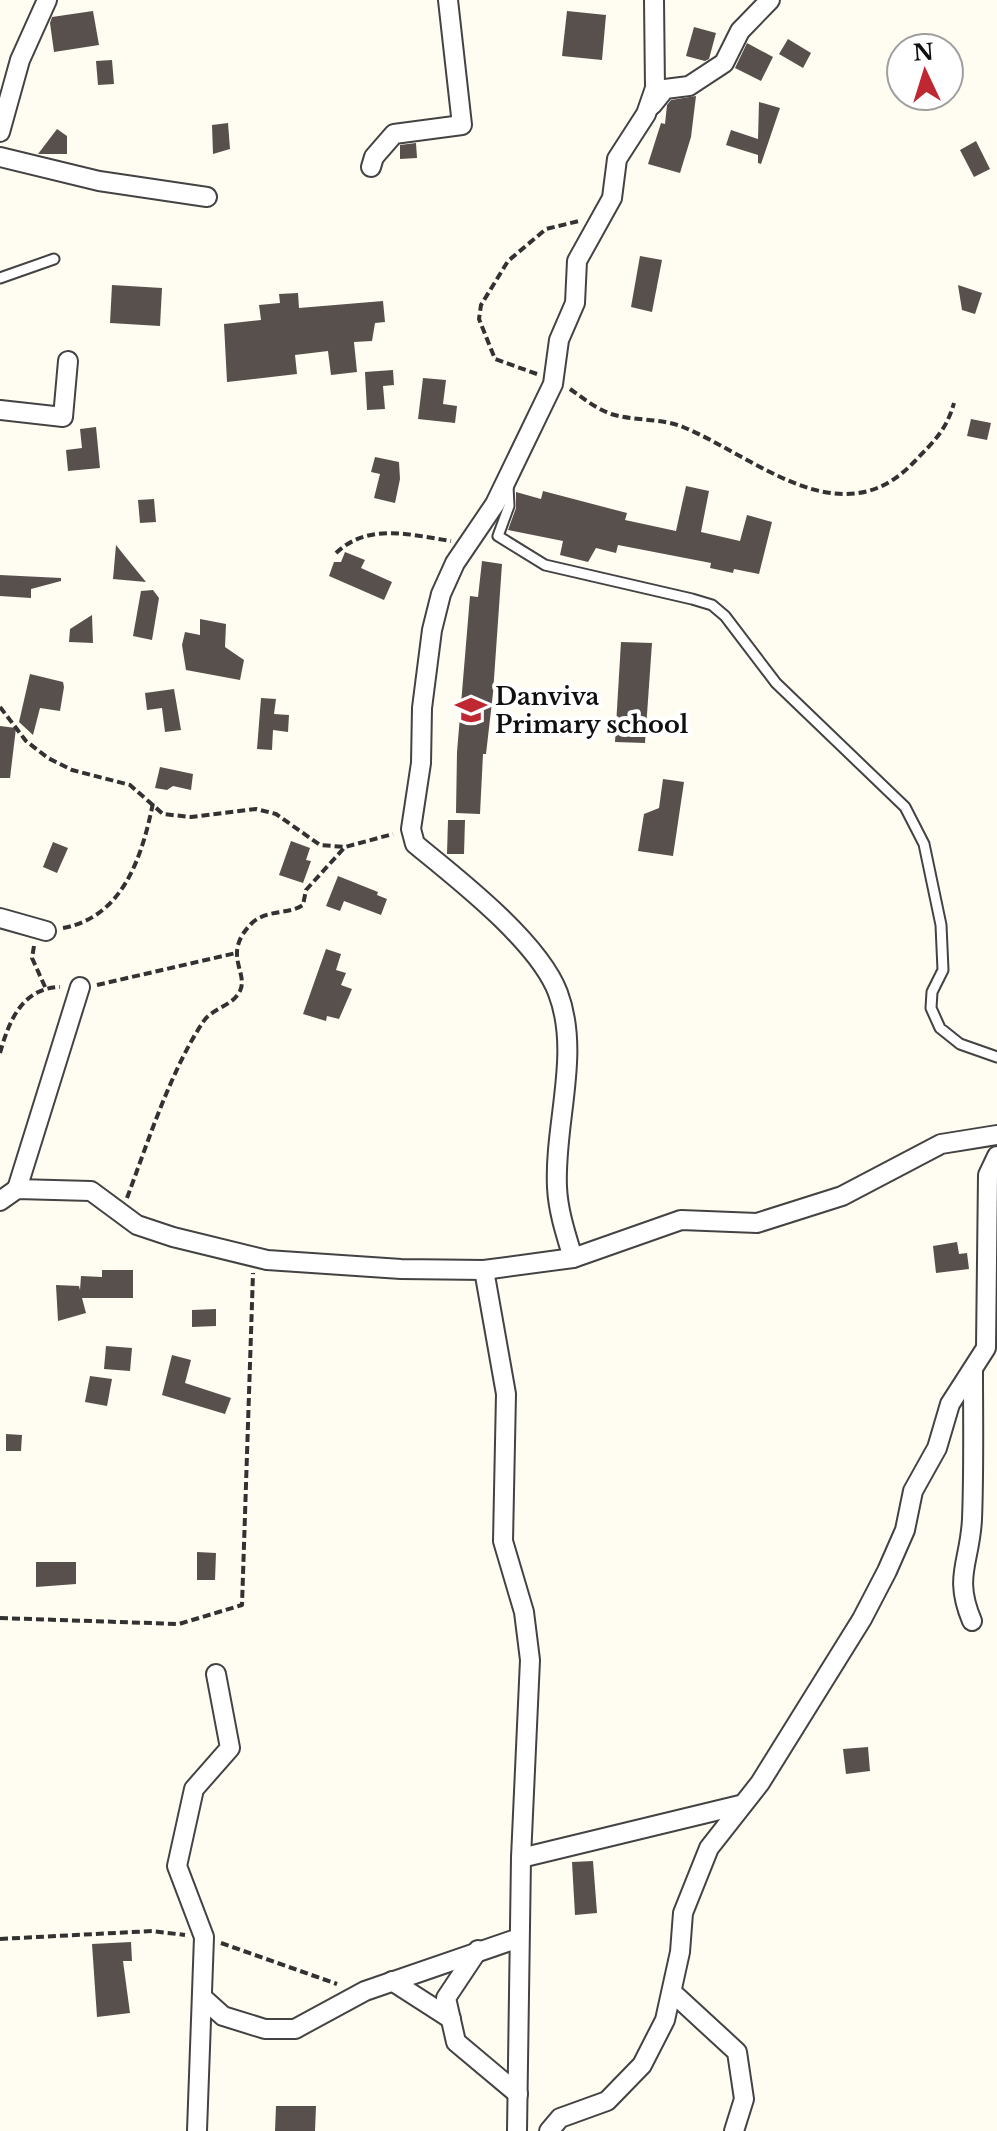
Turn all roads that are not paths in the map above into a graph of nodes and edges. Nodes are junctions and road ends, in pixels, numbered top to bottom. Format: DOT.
graph roads {
  1 [pos="47,0"];
  2 [pos="448,0"];
  3 [pos="654,0"];
  4 [pos="770,0"];
  5 [pos="646,114"];
  6 [pos="0,132"];
  7 [pos="0,157"];
  8 [pos="371,167"];
  9 [pos="207,197"];
  10 [pos="54,259"];
  11 [pos="0,278"];
  12 [pos="68,361"];
  13 [pos="0,410"];
  14 [pos="508,473"];
  15 [pos="0,918"];
  16 [pos="46,931"];
  17 [pos="80,987"];
  18 [pos="997,1057"];
  19 [pos="997,1135"];
  20 [pos="997,1156"];
  21 [pos="17,1189"];
  22 [pos="0,1201"];
  23 [pos="573,1258"];
  24 [pos="484,1270"];
  25 [pos="973,1371"];
  26 [pos="972,1621"];
  27 [pos="216,1674"];
  28 [pos="740,1805"];
  29 [pos="521,1858"];
  30 [pos="519,1938"];
  31 [pos="478,1950"];
  32 [pos="392,1981"];
  33 [pos="673,1993"];
  34 [pos="203,1998"];
  35 [pos="451,2019"];
  36 [pos="518,2094"];
  37 [pos="197,2131"];
  38 [pos="517,2131"];
  39 [pos="549,2131"];
  40 [pos="734,2131"];
  1 -- 6 [label="street"];
  2 -- 8 [label="street"];
  3 -- 5 [label="street"];
  4 -- 5 [label="street"];
  5 -- 14 [label="street"];
  7 -- 9 [label="street"];
  10 -- 11 [label="lane"];
  12 -- 13 [label="street"];
  14 -- 18 [label="lane"];
  14 -- 23 [label="street"];
  15 -- 16 [label="street"];
  17 -- 21 [label="street"];
  19 -- 23 [label="street"];
  20 -- 25 [label="street"];
  21 -- 22 [label="street"];
  21 -- 24 [label="street"];
  23 -- 24 [label="street"];
  24 -- 29 [label="street"];
  25 -- 26 [label="street"];
  25 -- 28 [label="street"];
  27 -- 34 [label="street"];
  28 -- 29 [label="street"];
  28 -- 33 [label="street"];
  29 -- 30 [label="street"];
  30 -- 31 [label="street"];
  30 -- 36 [label="street"];
  31 -- 32 [label="street"];
  31 -- 35 [label="street"];
  32 -- 34 [label="street"];
  32 -- 35 [label="street"];
  33 -- 39 [label="street"];
  33 -- 40 [label="street"];
  34 -- 37 [label="street"];
  35 -- 36 [label="street"];
  36 -- 38 [label="street"];
}
